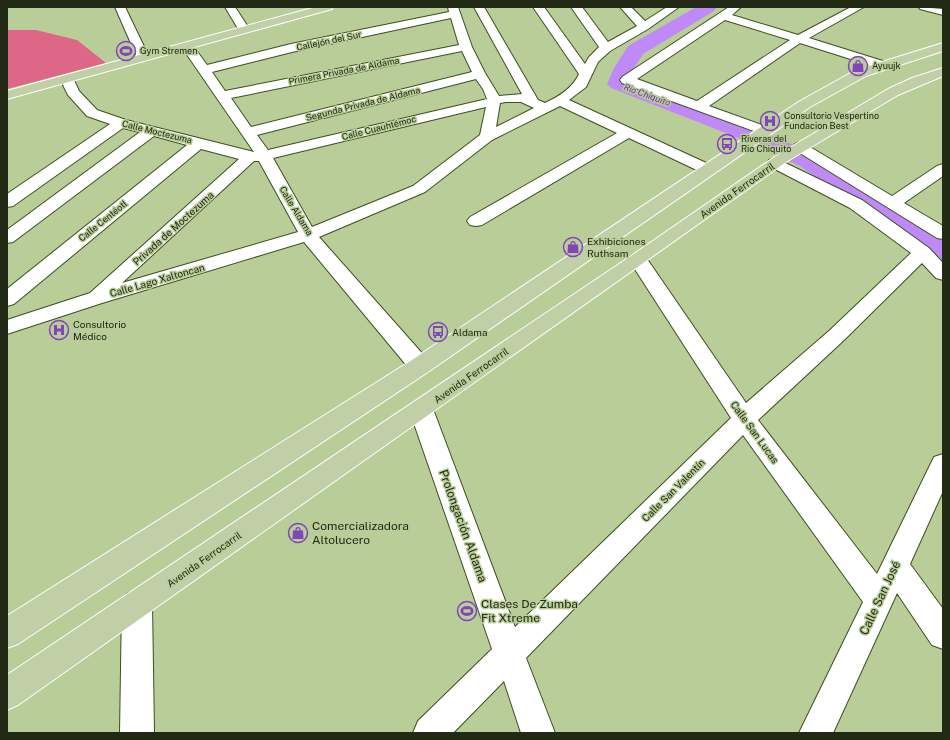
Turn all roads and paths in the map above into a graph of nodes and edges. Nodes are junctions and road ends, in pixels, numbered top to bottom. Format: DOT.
graph roads {
  1 [pos="120,7"];
  2 [pos="230,7"];
  3 [pos="328,7"];
  4 [pos="479,7"];
  5 [pos="538,7"];
  6 [pos="576,7"];
  7 [pos="625,7"];
  8 [pos="674,7"];
  9 [pos="736,7"];
  10 [pos="859,7"];
  11 [pos="924,7"];
  12 [pos="455,11"];
  13 [pos="659,11"];
  14 [pos="943,12"];
  15 [pos="725,16"];
  16 [pos="644,27"];
  17 [pos="244,30"];
  18 [pos="799,39"];
  19 [pos="187,46"];
  20 [pos="466,47"];
  21 [pos="943,47"];
  22 [pos="606,48"];
  23 [pos="143,57"];
  24 [pos="882,65"];
  25 [pos="204,70"];
  26 [pos="943,72"];
  27 [pos="585,73"];
  28 [pos="479,74"];
  29 [pos="68,79"];
  30 [pos="525,86"];
  31 [pos="492,94"];
  32 [pos="7,95"];
  33 [pos="222,96"];
  34 [pos="532,101"];
  35 [pos="560,101"];
  36 [pos="698,107"];
  37 [pos="544,108"];
  38 [pos="121,123"];
  39 [pos="151,131"];
  40 [pos="247,133"];
  41 [pos="626,133"];
  42 [pos="758,136"];
  43 [pos="487,137"];
  44 [pos="199,143"];
  45 [pos="788,155"];
  46 [pos="257,157"];
  47 [pos="943,169"];
  48 [pos="709,170"];
  49 [pos="7,202"];
  50 [pos="892,203"];
  51 [pos="652,209"];
  52 [pos="476,221"];
  53 [pos="688,225"];
  54 [pos="943,234"];
  55 [pos="308,235"];
  56 [pos="7,238"];
  57 [pos="922,252"];
  58 [pos="638,260"];
  59 [pos="943,274"];
  60 [pos="95,298"];
  61 [pos="7,299"];
  62 [pos="7,327"];
  63 [pos="420,366"];
  64 [pos="421,409"];
  65 [pos="744,419"];
  66 [pos="943,464"];
  67 [pos="895,566"];
  68 [pos="879,600"];
  69 [pos="138,604"];
  70 [pos="7,633"];
  71 [pos="943,634"];
  72 [pos="509,654"];
  73 [pos="7,694"];
  74 [pos="137,733"];
  75 [pos="430,733"];
  76 [pos="538,733"];
  77 [pos="816,733"];
  1 -- 23 [label="street"];
  2 -- 17 [label="street"];
  3 -- 17 [label="main road"];
  4 -- 30 [label="street"];
  5 -- 27 [label="street"];
  6 -- 22 [label="street"];
  7 -- 16 [label="street"];
  8 -- 13 [label="street, Calle Lago Xaltoncan"];
  9 -- 15 [label="street"];
  10 -- 18 [label="street"];
  11 -- 14 [label="street"];
  12 -- 20 [label="street"];
  12 -- 25 [label="street, Callejón del Sur"];
  13 -- 16 [label="street, Calle Lago Xaltoncan"];
  15 -- 18 [label="street"];
  15 -- 36 [label="street"];
  16 -- 22 [label="street, Calle Lago Xaltoncan"];
  17 -- 19 [label="main road"];
  18 -- 24 [label="street"];
  18 -- 36 [label="street"];
  19 -- 23 [label="main road"];
  19 -- 25 [label="street, Calle Aldama"];
  20 -- 28 [label="street"];
  20 -- 33 [label="street, Primera Privada de Aldama"];
  21 -- 24 [label="main road"];
  22 -- 27 [label="street, Calle Lago Xaltoncan"];
  23 -- 29 [label="main road"];
  24 -- 42 [label="main road"];
  25 -- 33 [label="street, Calle Aldama"];
  26 -- 45 [label="main road, Avenida Ferrocarril"];
  27 -- 35 [label="street, Calle Lago Xaltoncan"];
  28 -- 31 [label="street"];
  28 -- 40 [label="street, Segunda Privada de Aldama"];
  29 -- 32 [label="main road"];
  29 -- 38 [label="street, Calle Moctezuma"];
  30 -- 31 [label="street"];
  30 -- 34 [label="street"];
  31 -- 34 [label="street"];
  31 -- 43 [label="street"];
  31 -- 46 [label="street, Calle Cuauhtémoc"];
  33 -- 40 [label="street, Calle Aldama"];
  34 -- 37 [label="street"];
  35 -- 37 [label="street, Calle Lago Xaltoncan"];
  35 -- 41 [label="street"];
  36 -- 42 [label="street"];
  37 -- 43 [label="street, Calle Lago Xaltoncan"];
  38 -- 39 [label="street, Calle Moctezuma"];
  38 -- 49 [label="street"];
  39 -- 44 [label="street, Calle Moctezuma"];
  39 -- 56 [label="street"];
  40 -- 46 [label="street, Calle Aldama"];
  41 -- 48 [label="street"];
  41 -- 52 [label="street"];
  42 -- 48 [label="main road"];
  43 -- 55 [label="street, Calle Lago Xaltoncan"];
  44 -- 46 [label="street, Calle Moctezuma"];
  44 -- 61 [label="street, Calle Centéotl"];
  45 -- 50 [label="street"];
  45 -- 53 [label="main road, Avenida Ferrocarril"];
  45 -- 57 [label="street"];
  46 -- 55 [label="street, Calle Aldama"];
  46 -- 60 [label="street, Privada de Moctezuma"];
  47 -- 50 [label="street"];
  48 -- 51 [label="main road"];
  50 -- 54 [label="street"];
  51 -- 53 [label="main road"];
  51 -- 63 [label="main road"];
  53 -- 58 [label="main road, Avenida Ferrocarril"];
  55 -- 60 [label="street, Calle Lago Xaltoncan"];
  55 -- 63 [label="street, Calle Aldama"];
  57 -- 59 [label="street"];
  57 -- 65 [label="street, Calle San Valentín"];
  58 -- 64 [label="main road, Avenida Ferrocarril"];
  58 -- 65 [label="street, Calle San Lucas"];
  60 -- 62 [label="street, Calle Lago Xaltoncan"];
  63 -- 70 [label="main road"];
  64 -- 69 [label="main road, Avenida Ferrocarril"];
  64 -- 72 [label="street, Prolongación Aldama"];
  65 -- 68 [label="street, Calle San Lucas"];
  65 -- 72 [label="street, Calle San Valentín"];
  66 -- 67 [label="street, Calle San José"];
  67 -- 68 [label="street, Calle San José"];
  67 -- 71 [label="street"];
  68 -- 77 [label="street, Calle San José"];
  69 -- 73 [label="main road, Avenida Ferrocarril"];
  69 -- 74 [label="street"];
  72 -- 75 [label="street, Calle San Valentín"];
  72 -- 76 [label="street, Prolongación Aldama"];
}
